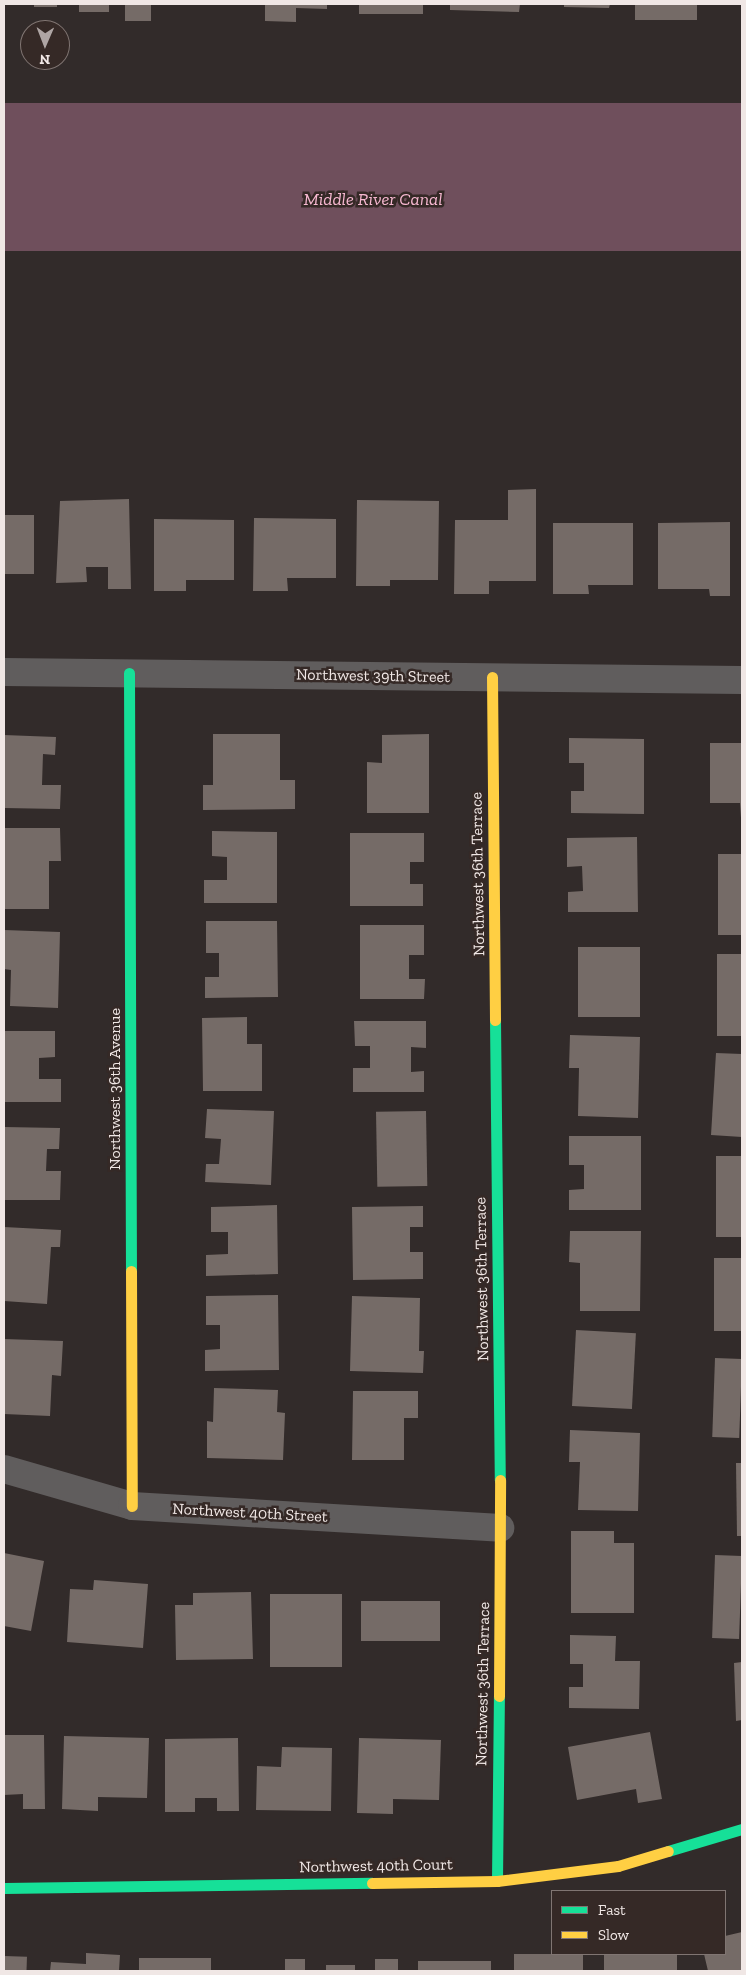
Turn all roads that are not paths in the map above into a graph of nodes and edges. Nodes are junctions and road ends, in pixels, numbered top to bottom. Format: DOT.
graph roads {
  1 [pos="4,672"];
  2 [pos="129,673"];
  3 [pos="492,677"];
  4 [pos="742,680"];
  5 [pos="4,1469"];
  6 [pos="132,1506"];
  7 [pos="500,1528"];
  8 [pos="742,1829"];
  9 [pos="497,1881"];
  10 [pos="4,1888"];
  1 -- 2 [label="street, Northwest 39th Street"];
  2 -- 3 [label="street, Northwest 39th Street"];
  2 -- 6 [label="street, Northwest 36th Avenue"];
  3 -- 4 [label="street, Northwest 39th Street"];
  3 -- 7 [label="street, Northwest 36th Terrace"];
  5 -- 6 [label="street, Northwest 40th Street"];
  6 -- 7 [label="street, Northwest 40th Street"];
  7 -- 9 [label="street, Northwest 36th Terrace"];
  8 -- 9 [label="street, Northwest 40th Court"];
  9 -- 10 [label="street, Northwest 40th Court"];
}
